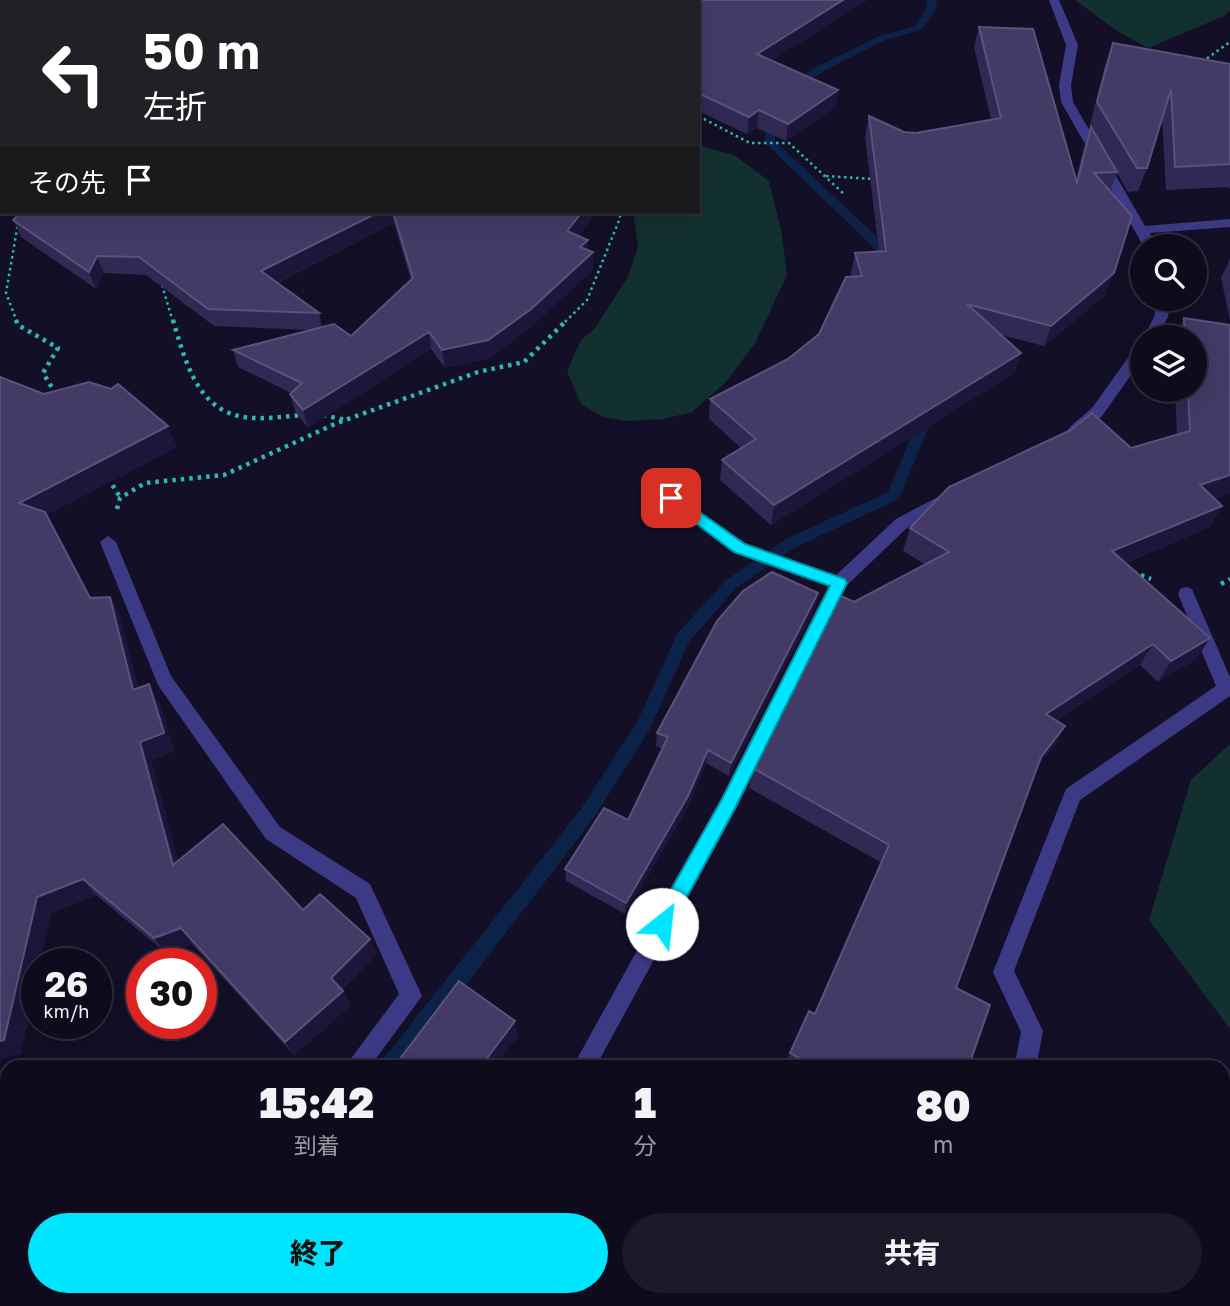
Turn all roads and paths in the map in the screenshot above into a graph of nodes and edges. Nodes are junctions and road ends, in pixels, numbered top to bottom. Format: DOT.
graph roads {
  1 [pos="1054,0"];
  2 [pos="1230,42"];
  3 [pos="1195,67"];
  4 [pos="700,120"];
  5 [pos="826,176"];
  6 [pos="877,179"];
  7 [pos="844,194"];
  8 [pos="20,214"];
  9 [pos="620,214"];
  10 [pos="1230,223"];
  11 [pos="1143,230"];
  12 [pos="1145,234"];
  13 [pos="164,275"];
  14 [pos="1130,365"];
  15 [pos="64,407"];
  16 [pos="317,414"];
  17 [pos="305,415"];
  18 [pos="346,420"];
  19 [pos="1065,439"];
  20 [pos="106,475"];
  21 [pos="970,486"];
  22 [pos="120,498"];
  23 [pos="671,498"];
  24 [pos="108,542"];
  25 [pos="1120,568"];
  26 [pos="1230,579"];
  27 [pos="839,583"];
  28 [pos="1186,594"];
  29 [pos="361,1060"];
  30 [pos="587,1060"];
  31 [pos="1027,1060"];
  1 -- 11 [label="street"];
  2 -- 3 [label="path"];
  4 -- 5 [label="path"];
  5 -- 6 [label="path"];
  5 -- 7 [label="path"];
  8 -- 15 [label="path"];
  9 -- 18 [label="path"];
  10 -- 11 [label="street"];
  11 -- 12 [label="street"];
  13 -- 17 [label="path"];
  14 -- 19 [label="street"];
  16 -- 18 [label="path"];
  18 -- 22 [label="path"];
  20 -- 22 [label="path"];
  21 -- 27 [label="street"];
  22 -- 24 [label="path"];
  23 -- 27 [label="street"];
  24 -- 29 [label="street"];
  25 -- 28 [label="path"];
  26 -- 28 [label="path"];
  27 -- 30 [label="street"];
  28 -- 31 [label="street"];
}
